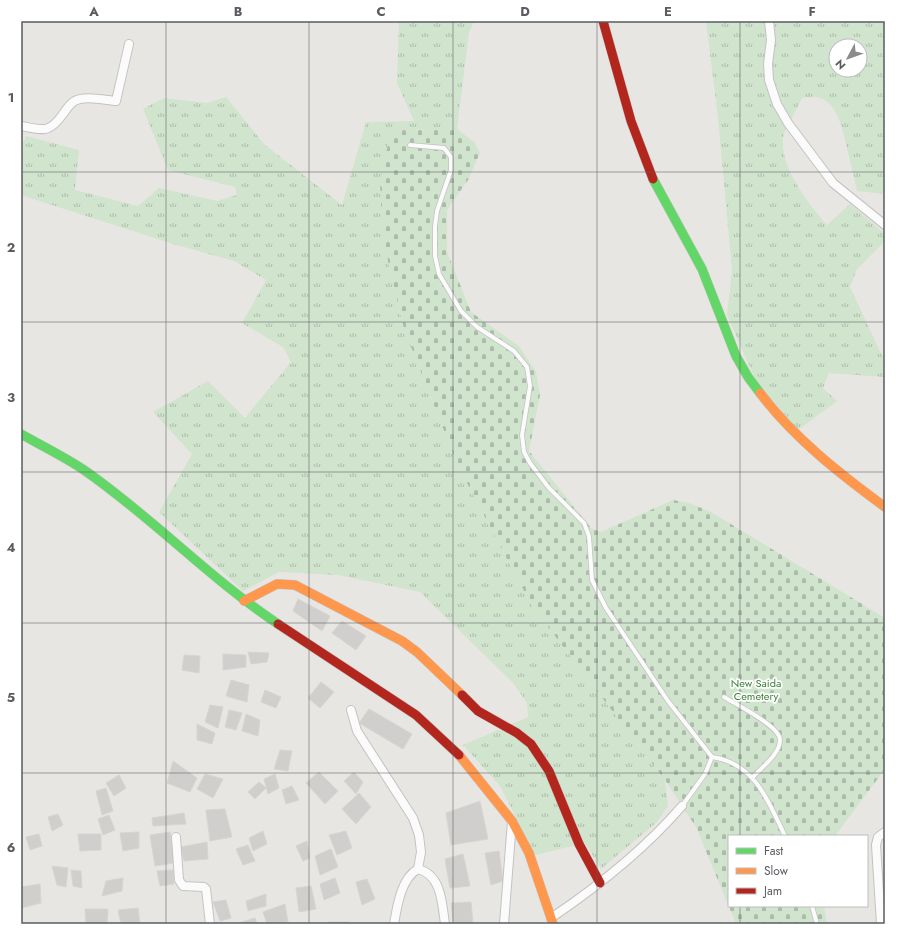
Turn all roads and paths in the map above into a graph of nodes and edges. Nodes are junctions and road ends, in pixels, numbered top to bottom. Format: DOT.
graph roads {
  1 [pos="603,21"];
  2 [pos="769,21"];
  3 [pos="129,44"];
  4 [pos="21,126"];
  5 [pos="410,145"];
  6 [pos="885,225"];
  7 [pos="21,434"];
  8 [pos="885,508"];
  9 [pos="244,601"];
  10 [pos="724,697"];
  11 [pos="351,710"];
  12 [pos="712,756"];
  13 [pos="752,776"];
  14 [pos="682,806"];
  15 [pos="512,821"];
  16 [pos="885,832"];
  17 [pos="784,835"];
  18 [pos="176,837"];
  19 [pos="418,869"];
  20 [pos="600,883"];
  21 [pos="812,907"];
  22 [pos="552,921"];
  23 [pos="210,924"];
  24 [pos="394,924"];
  25 [pos="445,924"];
  26 [pos="504,924"];
  27 [pos="817,924"];
  28 [pos="881,924"];
  1 -- 8 [label="street"];
  2 -- 6 [label="street"];
  3 -- 4 [label="street"];
  5 -- 12 [label="lane"];
  7 -- 9 [label="street"];
  9 -- 15 [label="street"];
  9 -- 20 [label="street"];
  10 -- 13 [label="lane"];
  11 -- 19 [label="street"];
  12 -- 13 [label="lane"];
  12 -- 14 [label="lane"];
  13 -- 17 [label="lane"];
  14 -- 20 [label="street"];
  15 -- 22 [label="street"];
  15 -- 26 [label="street"];
  16 -- 28 [label="street"];
  18 -- 23 [label="street"];
  19 -- 24 [label="street"];
  19 -- 25 [label="street"];
  20 -- 22 [label="street"];
  21 -- 27 [label="lane"];
}
